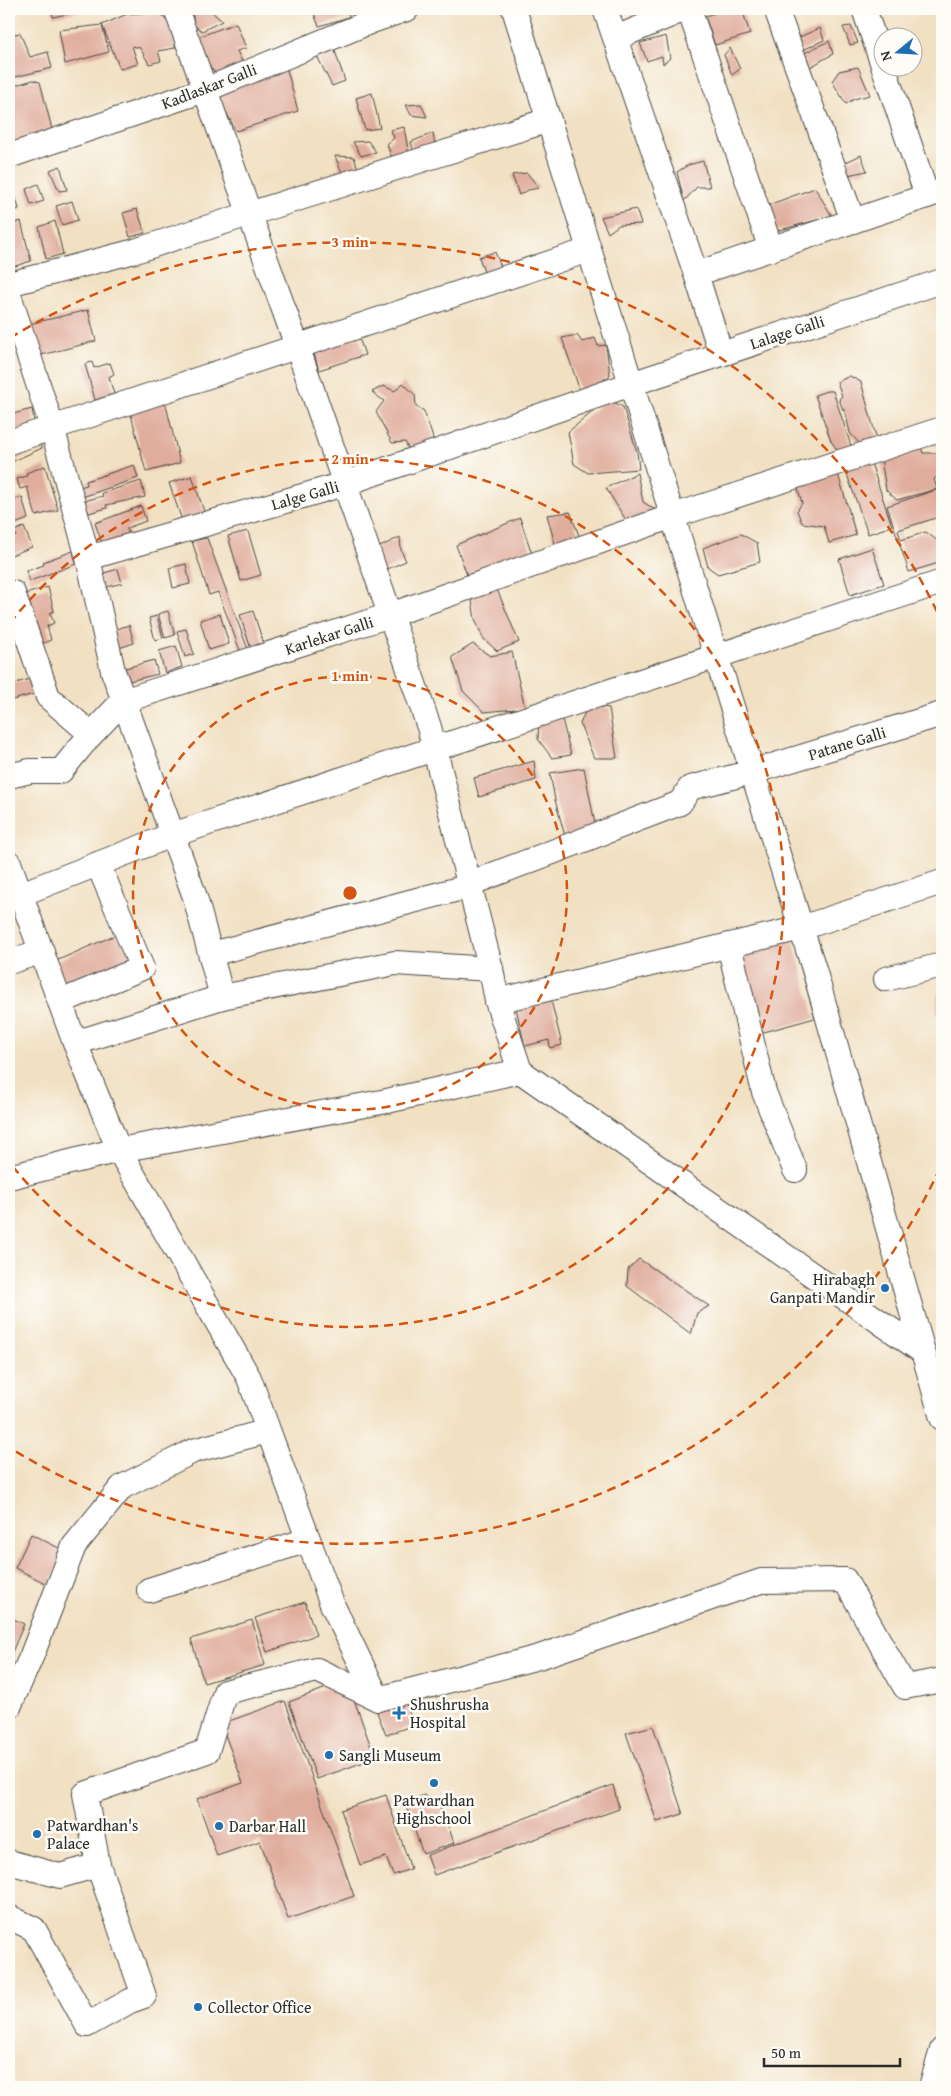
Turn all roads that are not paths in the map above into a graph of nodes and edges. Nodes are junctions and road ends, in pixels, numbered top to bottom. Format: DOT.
graph roads {
  1 [pos="176,9"];
  2 [pos="407,9"];
  3 [pos="514,9"];
  4 [pos="604,9"];
  5 [pos="685,9"];
  6 [pos="689,9"];
  7 [pos="776,9"];
  8 [pos="864,9"];
  9 [pos="616,38"];
  10 [pos="205,90"];
  11 [pos="549,120"];
  12 [pos="9,156"];
  13 [pos="934,193"];
  14 [pos="249,214"];
  15 [pos="853,221"];
  16 [pos="771,249"];
  17 [pos="590,250"];
  18 [pos="696,274"];
  19 [pos="942,281"];
  20 [pos="9,284"];
  21 [pos="9,295"];
  22 [pos="297,346"];
  23 [pos="720,354"];
  24 [pos="631,384"];
  25 [pos="52,427"];
  26 [pos="942,429"];
  27 [pos="9,442"];
  28 [pos="344,484"];
  29 [pos="673,516"];
  30 [pos="88,558"];
  31 [pos="942,582"];
  32 [pos="13,593"];
  33 [pos="390,615"];
  34 [pos="716,655"];
  35 [pos="123,701"];
  36 [pos="942,714"];
  37 [pos="92,734"];
  38 [pos="435,748"];
  39 [pos="752,772"];
  40 [pos="9,776"];
  41 [pos="172,836"];
  42 [pos="9,863"];
  43 [pos="98,864"];
  44 [pos="942,882"];
  45 [pos="469,885"];
  46 [pos="21,894"];
  47 [pos="801,928"];
  48 [pos="730,945"];
  49 [pos="42,951"];
  50 [pos="210,954"];
  51 [pos="9,962"];
  52 [pos="942,965"];
  53 [pos="491,969"];
  54 [pos="886,979"];
  55 [pos="222,997"];
  56 [pos="497,1001"];
  57 [pos="60,1002"];
  58 [pos="75,1043"];
  59 [pos="520,1071"];
  60 [pos="119,1150"];
  61 [pos="794,1170"];
  62 [pos="9,1177"];
  63 [pos="923,1352"];
  64 [pos="942,1418"];
  65 [pos="268,1431"];
  66 [pos="308,1540"];
  67 [pos="149,1590"];
  68 [pos="942,1680"];
  69 [pos="378,1699"];
  70 [pos="9,1706"];
  71 [pos="9,1862"];
  72 [pos="98,1865"];
  73 [pos="9,1917"];
  74 [pos="942,2050"];
  75 [pos="931,2087"];
  1 -- 10 [label="street"];
  2 -- 10 [label="street, Kadlaskar Galli"];
  3 -- 11 [label="street"];
  4 -- 9 [label="street"];
  5 -- 9 [label="street"];
  6 -- 16 [label="street"];
  7 -- 15 [label="street"];
  8 -- 13 [label="street"];
  9 -- 18 [label="street"];
  10 -- 12 [label="street, Kadlaskar Galli"];
  10 -- 14 [label="street"];
  11 -- 14 [label="street"];
  11 -- 17 [label="street"];
  13 -- 15 [label="street"];
  14 -- 20 [label="street"];
  14 -- 22 [label="street"];
  15 -- 16 [label="street"];
  16 -- 18 [label="street"];
  17 -- 22 [label="street"];
  17 -- 24 [label="street"];
  18 -- 23 [label="street"];
  19 -- 23 [label="street, Lalage Galli"];
  21 -- 25 [label="street"];
  22 -- 25 [label="street"];
  22 -- 28 [label="street"];
  23 -- 24 [label="street, Lalage Galli"];
  24 -- 28 [label="street, Lalge Galli"];
  24 -- 29 [label="street"];
  25 -- 27 [label="street"];
  25 -- 30 [label="street"];
  26 -- 29 [label="street, Karlekar Galli"];
  28 -- 30 [label="street, Lalge Galli"];
  28 -- 33 [label="street"];
  29 -- 33 [label="street, Karlekar Galli"];
  29 -- 34 [label="street"];
  30 -- 35 [label="street"];
  31 -- 34 [label="street"];
  32 -- 37 [label="street"];
  33 -- 35 [label="street, Karlekar Galli"];
  33 -- 38 [label="street"];
  34 -- 38 [label="street"];
  34 -- 39 [label="street"];
  35 -- 37 [label="street, Karlekar Galli"];
  35 -- 41 [label="street"];
  36 -- 39 [label="street, Patane Galli"];
  37 -- 40 [label="street, Karlekar Galli"];
  38 -- 41 [label="street"];
  38 -- 45 [label="street"];
  39 -- 45 [label="street, Patane Galli"];
  39 -- 47 [label="street"];
  41 -- 43 [label="street"];
  41 -- 50 [label="street"];
  42 -- 46 [label="street"];
  43 -- 46 [label="street"];
  43 -- 57 [label="street"];
  44 -- 47 [label="street"];
  45 -- 50 [label="street, Patane Galli"];
  45 -- 53 [label="street"];
  46 -- 49 [label="street"];
  47 -- 48 [label="street"];
  47 -- 63 [label="street"];
  48 -- 56 [label="street"];
  48 -- 61 [label="street"];
  49 -- 51 [label="street"];
  49 -- 57 [label="street"];
  50 -- 55 [label="street"];
  52 -- 54 [label="street"];
  53 -- 55 [label="street"];
  53 -- 56 [label="street"];
  55 -- 58 [label="street"];
  56 -- 59 [label="street"];
  57 -- 58 [label="street"];
  58 -- 60 [label="street"];
  59 -- 60 [label="street"];
  59 -- 63 [label="street"];
  60 -- 62 [label="street"];
  60 -- 65 [label="street"];
  63 -- 64 [label="street"];
  65 -- 66 [label="street"];
  65 -- 70 [label="street"];
  66 -- 67 [label="street"];
  66 -- 69 [label="street"];
  68 -- 69 [label="street"];
  69 -- 72 [label="street"];
  71 -- 72 [label="street"];
  72 -- 73 [label="street"];
  74 -- 75 [label="street"];
}
